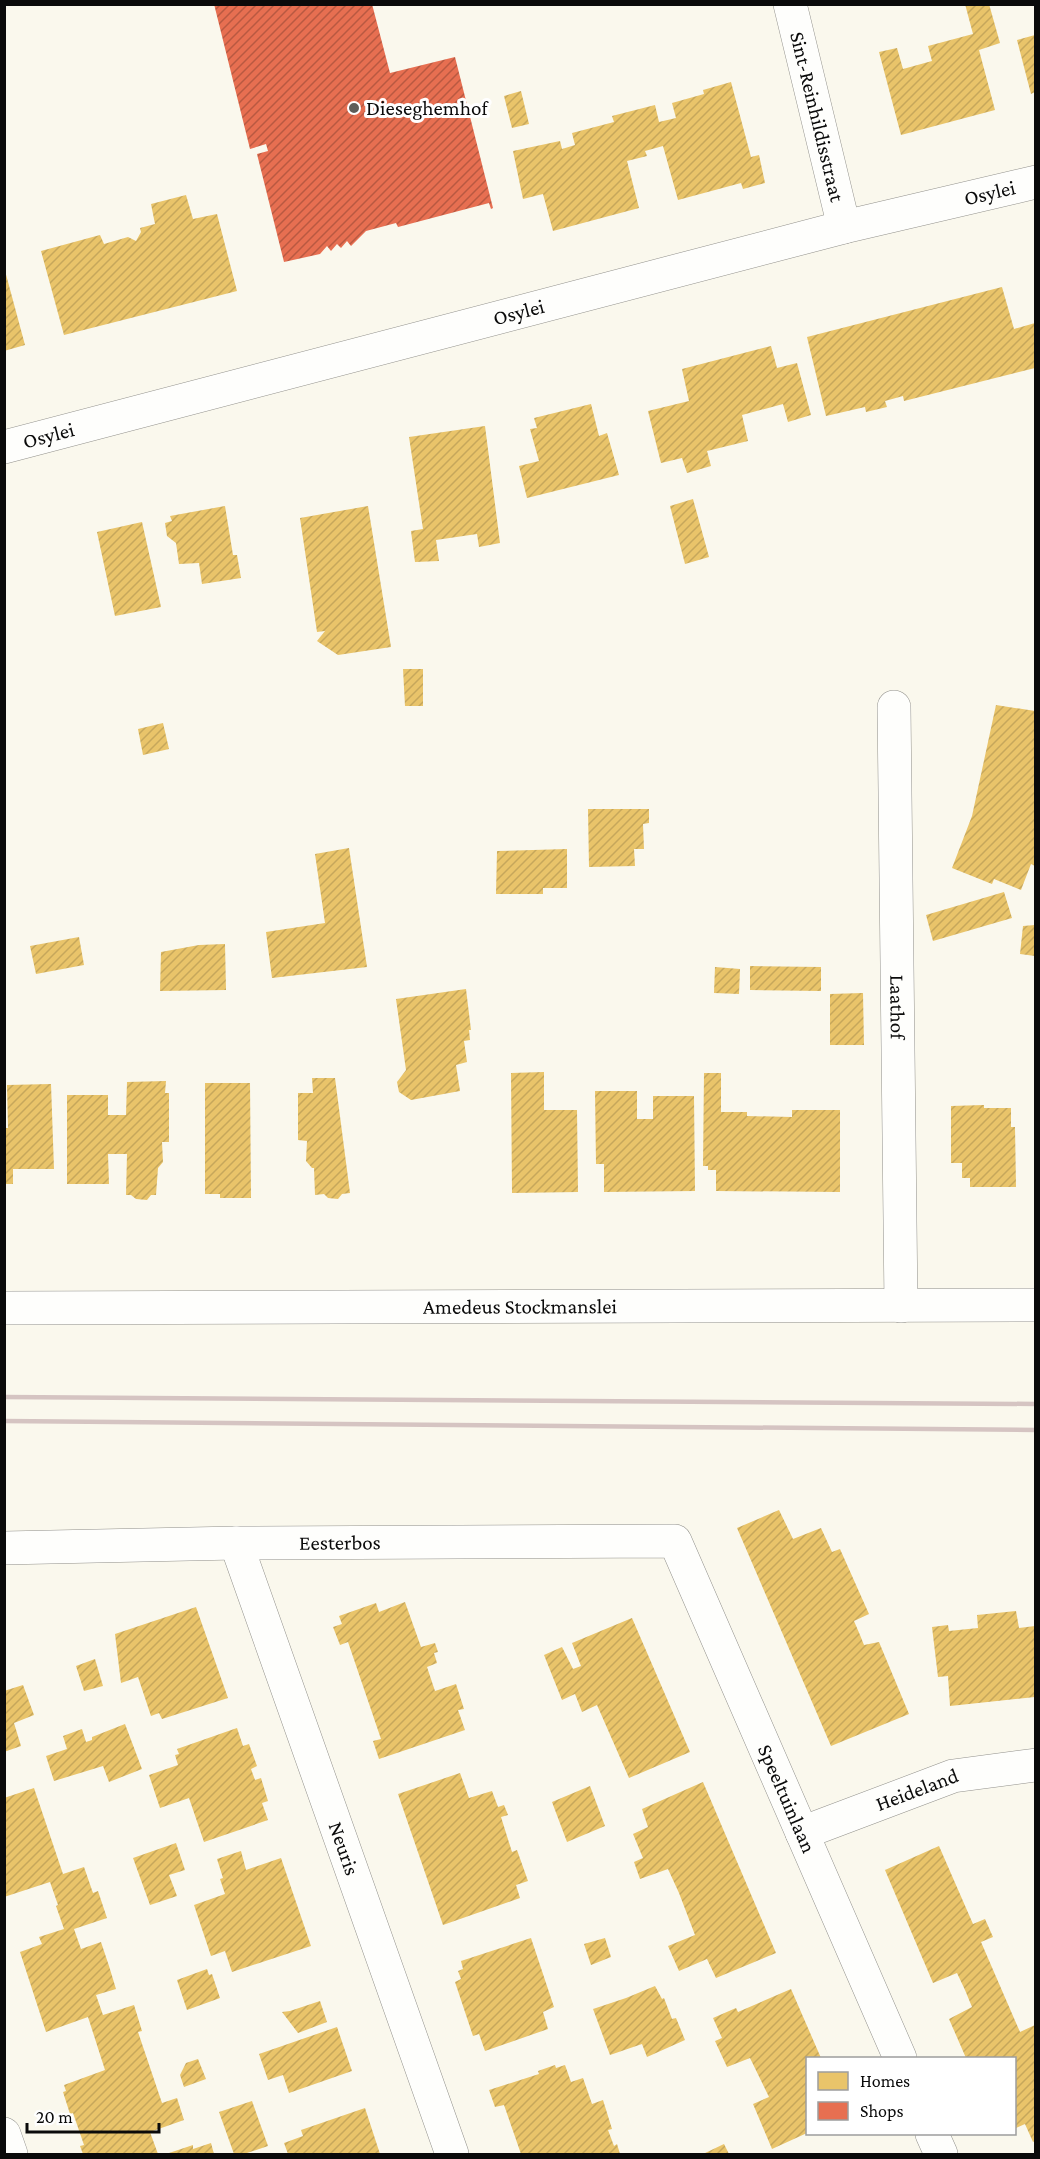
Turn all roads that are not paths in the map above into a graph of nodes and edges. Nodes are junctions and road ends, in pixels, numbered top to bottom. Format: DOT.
graph roads {
  1 [pos="790,4"];
  2 [pos="1035,182"];
  3 [pos="844,227"];
  4 [pos="4,447"];
  5 [pos="894,708"];
  6 [pos="1035,1305"];
  7 [pos="901,1306"];
  8 [pos="4,1308"];
  9 [pos="675,1541"];
  10 [pos="236,1544"];
  11 [pos="4,1548"];
  12 [pos="1035,1765"];
  13 [pos="802,1833"];
  14 [pos="900,2057"];
  15 [pos="4,2134"];
  16 [pos="933,2135"];
  17 [pos="11,2154"];
  18 [pos="452,2154"];
  19 [pos="941,2154"];
  1 -- 3 [label="street, Sint-Reinhildisstraat"];
  2 -- 3 [label="street, Osylei"];
  3 -- 4 [label="street, Osylei"];
  5 -- 7 [label="street, Laathof"];
  6 -- 7 [label="street, Amedeus Stockmanslei"];
  7 -- 8 [label="street, Amedeus Stockmanslei"];
  9 -- 10 [label="street, Eesterbos"];
  9 -- 13 [label="street, Speeltuinlaan"];
  10 -- 11 [label="street, Eesterbos"];
  10 -- 18 [label="street, Neuris"];
  12 -- 13 [label="street, Heideland"];
  13 -- 14 [label="street, Speeltuinlaan"];
  15 -- 17 [label="street"];
  16 -- 19 [label="street"];
}
